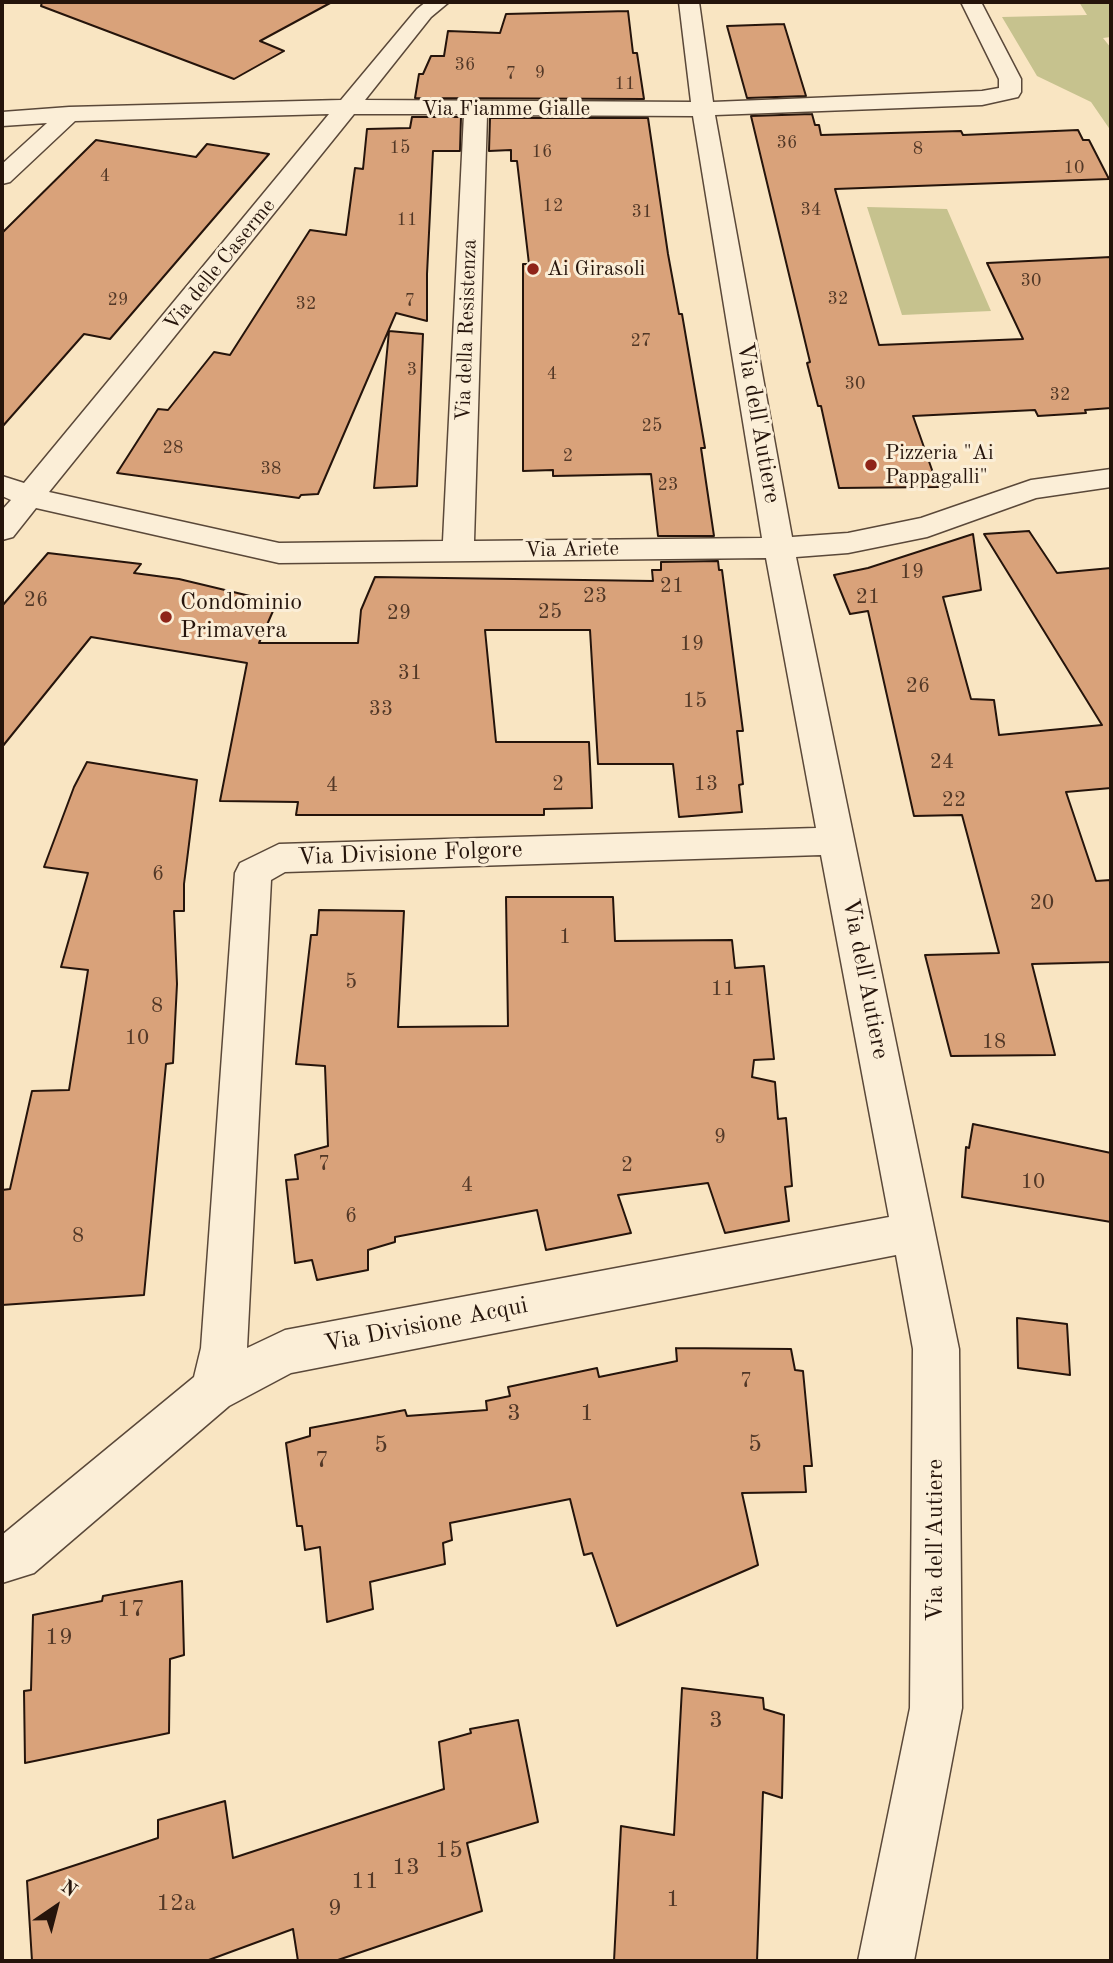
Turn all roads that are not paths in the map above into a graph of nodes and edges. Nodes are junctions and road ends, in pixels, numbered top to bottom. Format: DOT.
graph roads {
  1 [pos="439,2"];
  2 [pos="689,2"];
  3 [pos="971,2"];
  4 [pos="348,107"];
  5 [pos="476,109"];
  6 [pos="703,110"];
  7 [pos="69,114"];
  8 [pos="2,119"];
  9 [pos="2,177"];
  10 [pos="1111,478"];
  11 [pos="2,485"];
  12 [pos="31,497"];
  13 [pos="2,530"];
  14 [pos="779,548"];
  15 [pos="458,551"];
  16 [pos="837,841"];
  17 [pos="914,1232"];
  18 [pos="214,1390"];
  19 [pos="2,1559"];
  20 [pos="886,1961"];
  1 -- 4 [label="street, Via delle Caserme"];
  2 -- 6 [label="street, Via dell'Autiere"];
  3 -- 6 [label="street, Via Fiamme Gialle"];
  4 -- 5 [label="street, Via Fiamme Gialle"];
  4 -- 7 [label="street, Via Fiamme Gialle"];
  4 -- 12 [label="street, Via delle Caserme"];
  5 -- 6 [label="street, Via Fiamme Gialle"];
  5 -- 15 [label="street, Via della Resistenza"];
  6 -- 14 [label="street, Via dell'Autiere"];
  7 -- 8 [label="street, Via Fiamme Gialle"];
  7 -- 9 [label="street"];
  10 -- 14 [label="street, Via Ariete"];
  11 -- 12 [label="street, Via Ariete"];
  12 -- 13 [label="street, Via delle Caserme"];
  12 -- 15 [label="street, Via Ariete"];
  14 -- 15 [label="street, Via Ariete"];
  14 -- 16 [label="street, Via dell'Autiere"];
  16 -- 17 [label="street, Via dell'Autiere"];
  16 -- 18 [label="street, Via Divisione Folgore"];
  17 -- 18 [label="street, Via Divisione Acqui"];
  17 -- 20 [label="street, Via dell'Autiere"];
  18 -- 19 [label="street, Via Divisione Acqui"];
}
